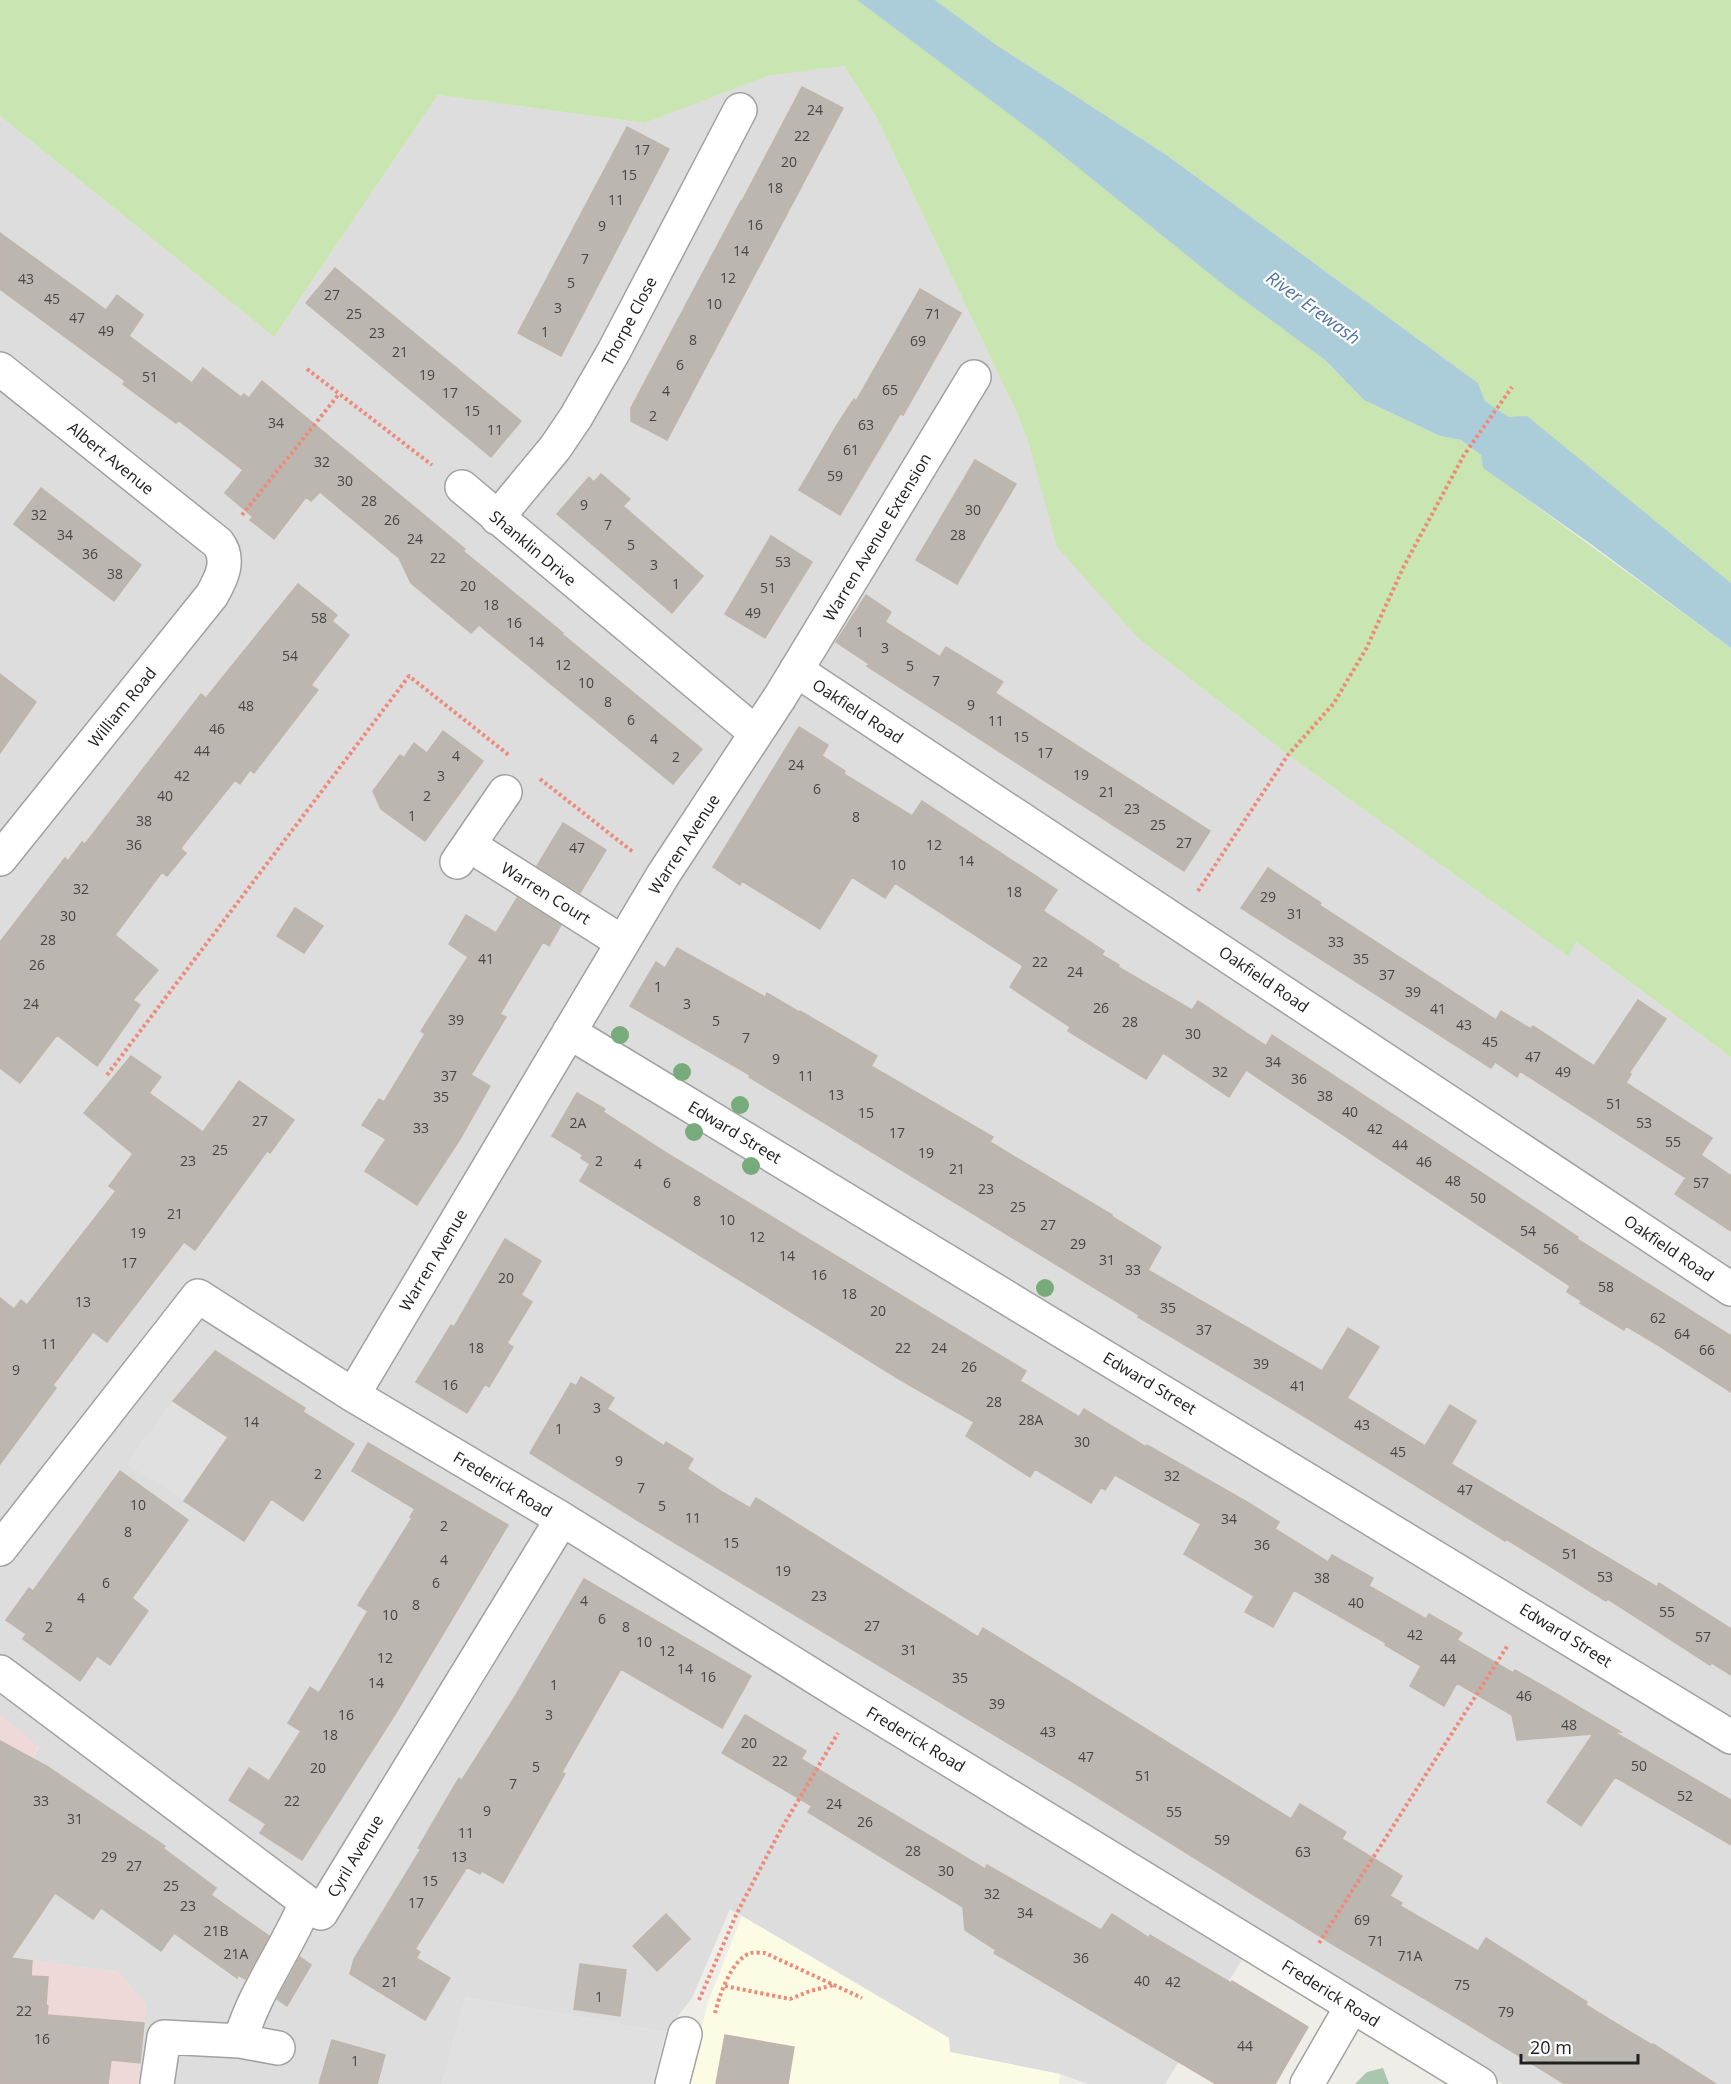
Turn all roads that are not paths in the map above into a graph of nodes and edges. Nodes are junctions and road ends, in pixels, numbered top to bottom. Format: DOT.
graph roads {
  1 [pos="740,110"];
  2 [pos="0,369"];
  3 [pos="974,377"];
  4 [pos="462,487"];
  5 [pos="497,518"];
  6 [pos="219,545"];
  7 [pos="788,684"];
  8 [pos="756,733"];
  9 [pos="505,792"];
  10 [pos="0,859"];
  11 [pos="622,942"];
  12 [pos="569,1032"];
  13 [pos="1731,1289"];
  14 [pos="353,1395"];
  15 [pos="562,1518"];
  16 [pos="0,1549"];
  17 [pos="0,1672"];
  18 [pos="1731,1737"];
  19 [pos="306,1903"];
  20 [pos="1352,2006"];
  21 [pos="685,2034"];
  22 [pos="240,2042"];
  23 [pos="278,2048"];
  24 [pos="157,2084"];
  25 [pos="672,2084"];
  26 [pos="1307,2084"];
  27 [pos="1480,2084"];
  1 -- 5 [label="street, Thorpe Close"];
  2 -- 6 [label="street, Albert Avenue"];
  3 -- 7 [label="street, Warren Avenue Extension"];
  4 -- 5 [label="street, Shanklin Drive"];
  5 -- 8 [label="street, Shanklin Drive"];
  6 -- 10 [label="street, William Road"];
  7 -- 8 [label="street, Warren Avenue"];
  7 -- 13 [label="street, Oakfield Road"];
  8 -- 11 [label="street, Warren Avenue"];
  9 -- 11 [label="street, Warren Court"];
  11 -- 12 [label="street, Warren Avenue"];
  12 -- 14 [label="street, Warren Avenue"];
  12 -- 18 [label="street, Edward Street"];
  14 -- 15 [label="street, Frederick Road"];
  14 -- 16 [label="street"];
  15 -- 19 [label="street, Cyril Avenue"];
  15 -- 20 [label="street, Frederick Road"];
  17 -- 19 [label="street, Cyril Avenue"];
  19 -- 22 [label="street"];
  20 -- 26 [label="street"];
  20 -- 27 [label="street, Frederick Road"];
  21 -- 25 [label="street"];
  22 -- 23 [label="street"];
  22 -- 24 [label="street"];
}
